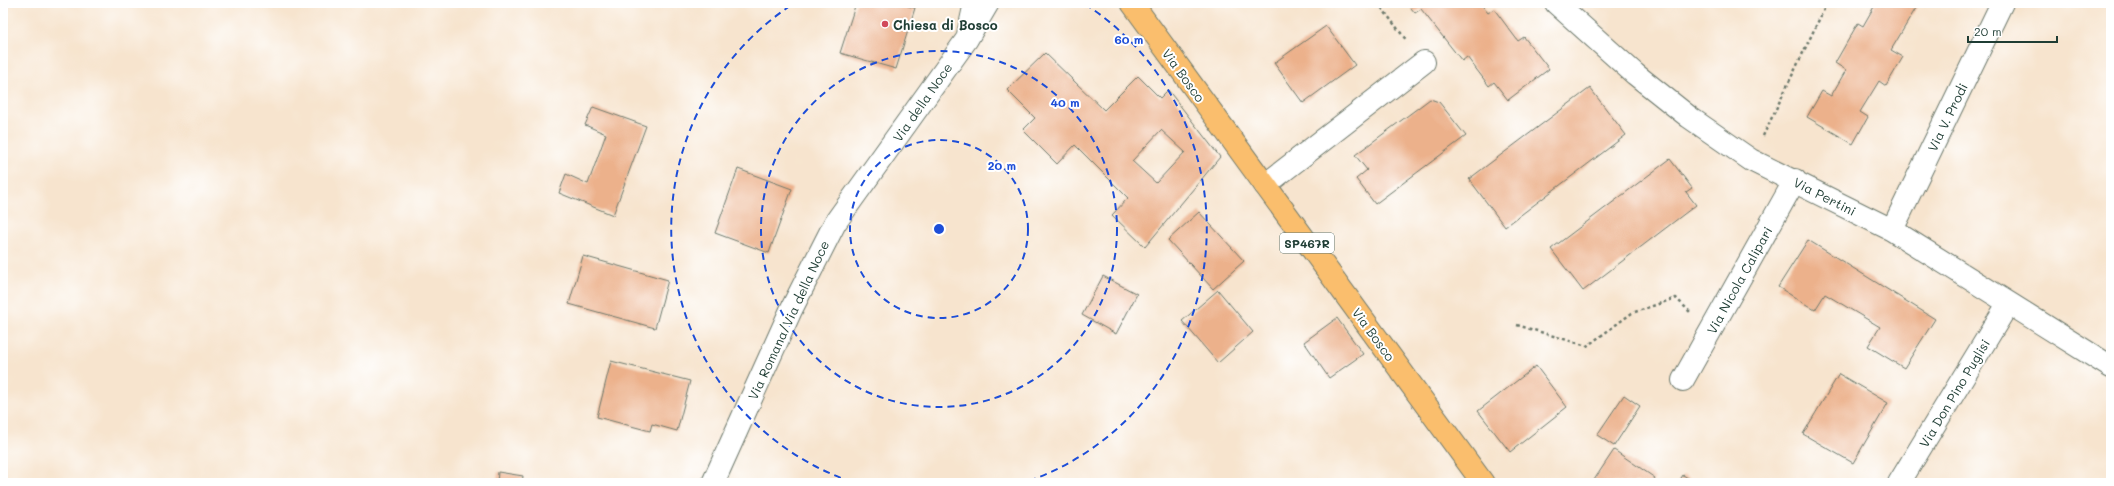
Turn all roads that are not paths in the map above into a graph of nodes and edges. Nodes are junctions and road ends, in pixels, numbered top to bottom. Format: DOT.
graph roads {
  1 [pos="975,3"];
  2 [pos="988,3"];
  3 [pos="1132,3"];
  4 [pos="1556,3"];
  5 [pos="2002,3"];
  6 [pos="967,39"];
  7 [pos="1424,62"];
  8 [pos="877,165"];
  9 [pos="1795,180"];
  10 [pos="1265,185"];
  11 [pos="1892,230"];
  12 [pos="2008,304"];
  13 [pos="2111,368"];
  14 [pos="1683,380"];
  15 [pos="713,483"];
  16 [pos="1483,483"];
  17 [pos="1899,483"];
  1 -- 6 [label="street, Via della Noce"];
  2 -- 6 [label="street, Via della Noce"];
  3 -- 10 [label="main road, Via Bosco / SP467R"];
  4 -- 9 [label="street, Via Pertini"];
  5 -- 11 [label="street, Via V. Prodi"];
  6 -- 8 [label="street, Via della Noce"];
  7 -- 10 [label="street"];
  8 -- 15 [label="street, Via Romana/Via della Noce"];
  9 -- 11 [label="street, Via Pertini"];
  9 -- 14 [label="street, Via Nicola Calipari"];
  10 -- 16 [label="main road, Via Bosco / SP467R"];
  11 -- 12 [label="street, Via Pertini"];
  12 -- 13 [label="street, Via Pertini"];
  12 -- 17 [label="street, Via Don Pino Puglisi"];
}
